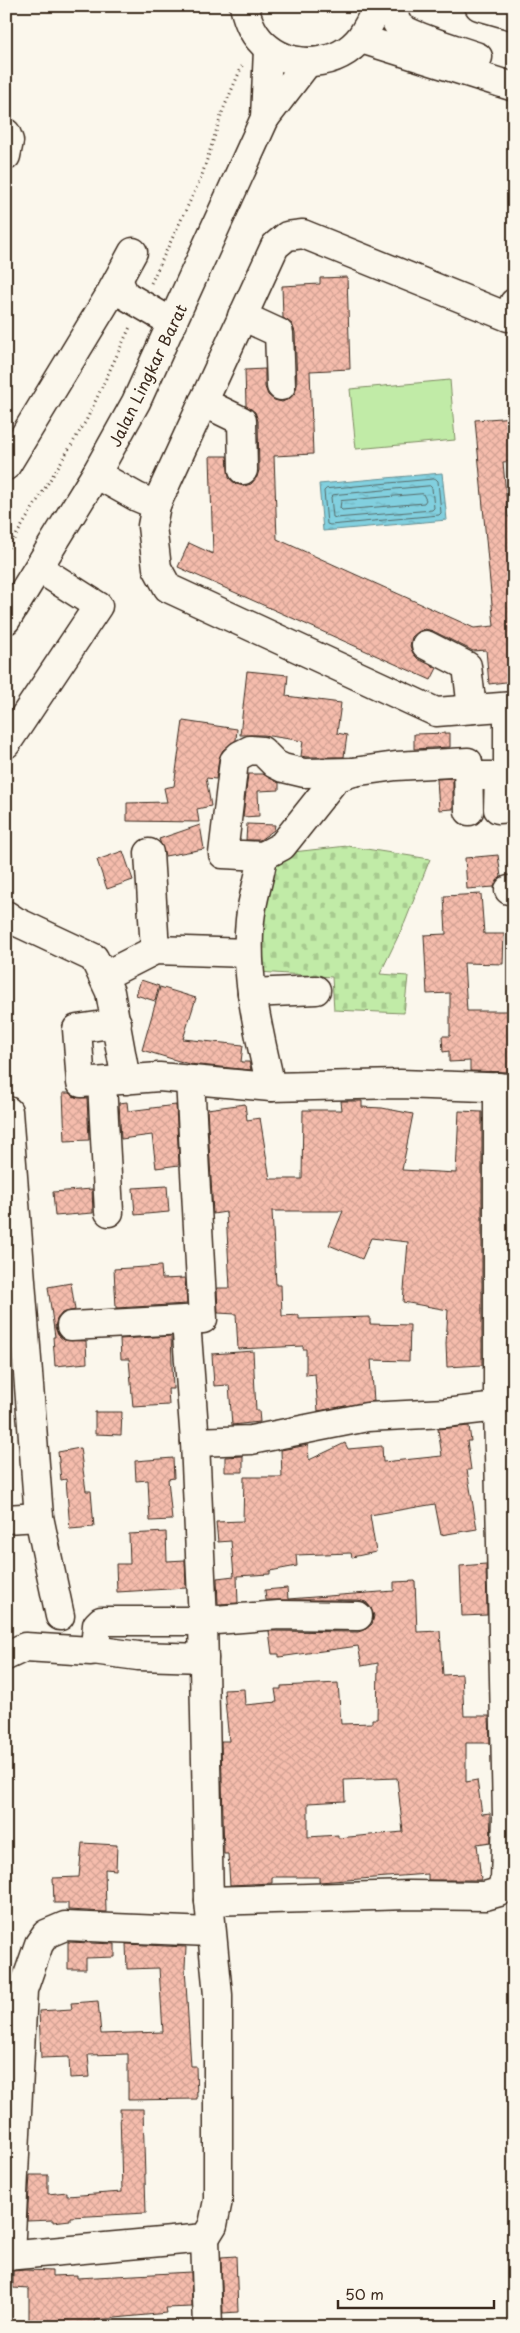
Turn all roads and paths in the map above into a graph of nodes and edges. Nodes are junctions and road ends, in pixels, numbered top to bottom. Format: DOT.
graph roads {
  1 [pos="244,6"];
  2 [pos="375,6"];
  3 [pos="394,6"];
  4 [pos="479,6"];
  5 [pos="514,16"];
  6 [pos="361,39"];
  7 [pos="268,49"];
  8 [pos="308,62"];
  9 [pos="514,81"];
  10 [pos="514,87"];
  11 [pos="265,118"];
  12 [pos="133,252"];
  13 [pos="118,280"];
  14 [pos="512,313"];
  15 [pos="177,314"];
  16 [pos="242,316"];
  17 [pos="280,386"];
  18 [pos="203,402"];
  19 [pos="6,466"];
  20 [pos="243,470"];
  21 [pos="96,474"];
  22 [pos="156,505"];
  23 [pos="40,569"];
  24 [pos="6,620"];
  25 [pos="426,645"];
  26 [pos="511,706"];
  27 [pos="472,709"];
  28 [pos="6,744"];
  29 [pos="508,766"];
  30 [pos="353,772"];
  31 [pos="469,776"];
  32 [pos="514,808"];
  33 [pos="470,810"];
  34 [pos="149,852"];
  35 [pos="263,856"];
  36 [pos="6,915"];
  37 [pos="155,950"];
  38 [pos="248,953"];
  39 [pos="104,976"];
  40 [pos="316,990"];
  41 [pos="252,993"];
  42 [pos="117,1023"];
  43 [pos="190,1080"];
  44 [pos="114,1081"];
  45 [pos="271,1086"];
  46 [pos="506,1087"];
  47 [pos="8,1111"];
  48 [pos="109,1212"];
  49 [pos="12,1236"];
  50 [pos="186,1321"];
  51 [pos="71,1326"];
  52 [pos="498,1407"];
  53 [pos="195,1442"];
  54 [pos="39,1517"];
  55 [pos="6,1520"];
  56 [pos="60,1616"];
  57 [pos="358,1616"];
  58 [pos="203,1620"];
  59 [pos="93,1650"];
  60 [pos="6,1656"];
  61 [pos="204,1658"];
  62 [pos="209,1901"];
  63 [pos="210,1932"];
  64 [pos="205,2238"];
  65 [pos="8,2256"];
  66 [pos="208,2327"];
  1 -- 7 [label="street"];
  2 -- 6 [label="street"];
  3 -- 9 [label="street"];
  4 -- 5 [label="street"];
  6 -- 8 [label="street"];
  6 -- 10 [label="street"];
  7 -- 8 [label="street"];
  7 -- 11 [label="street, Jalan Lingkar Barat"];
  8 -- 11 [label="street, Jalan Lingkar Barat"];
  11 -- 15 [label="street, Jalan Lingkar Barat"];
  12 -- 13 [label="street"];
  13 -- 15 [label="street"];
  13 -- 19 [label="street"];
  14 -- 16 [label="street"];
  15 -- 21 [label="street, Jalan Lingkar Barat"];
  16 -- 17 [label="street"];
  16 -- 18 [label="street"];
  18 -- 20 [label="street"];
  18 -- 22 [label="street"];
  21 -- 22 [label="street"];
  21 -- 23 [label="street, Jalan Lingkar Barat"];
  22 -- 27 [label="street"];
  23 -- 24 [label="street, Jalan Lingkar Barat"];
  23 -- 28 [label="street"];
  25 -- 27 [label="street"];
  26 -- 27 [label="street"];
  26 -- 29 [label="street"];
  30 -- 31 [label="street"];
  30 -- 35 [label="street"];
  30 -- 35 [label="street"];
  31 -- 32 [label="street"];
  31 -- 33 [label="street"];
  34 -- 37 [label="street"];
  35 -- 38 [label="street"];
  36 -- 39 [label="street"];
  37 -- 38 [label="street"];
  37 -- 39 [label="street"];
  38 -- 41 [label="street"];
  39 -- 42 [label="street"];
  40 -- 41 [label="street"];
  41 -- 45 [label="street"];
  42 -- 44 [label="street"];
  42 -- 44 [label="street"];
  43 -- 44 [label="street"];
  43 -- 45 [label="street"];
  43 -- 50 [label="street"];
  44 -- 48 [label="street"];
  45 -- 46 [label="street"];
  46 -- 52 [label="street"];
  47 -- 49 [label="street"];
  49 -- 54 [label="street"];
  50 -- 51 [label="street"];
  50 -- 53 [label="street"];
  52 -- 53 [label="street"];
  52 -- 62 [label="street"];
  53 -- 58 [label="street"];
  54 -- 55 [label="street"];
  54 -- 56 [label="street"];
  57 -- 58 [label="street"];
  58 -- 59 [label="street"];
  58 -- 61 [label="street"];
  59 -- 60 [label="street"];
  59 -- 61 [label="street"];
  61 -- 62 [label="street"];
  62 -- 63 [label="street"];
  63 -- 64 [label="street"];
  63 -- 65 [label="street"];
  64 -- 65 [label="street"];
  64 -- 66 [label="street"];
}
